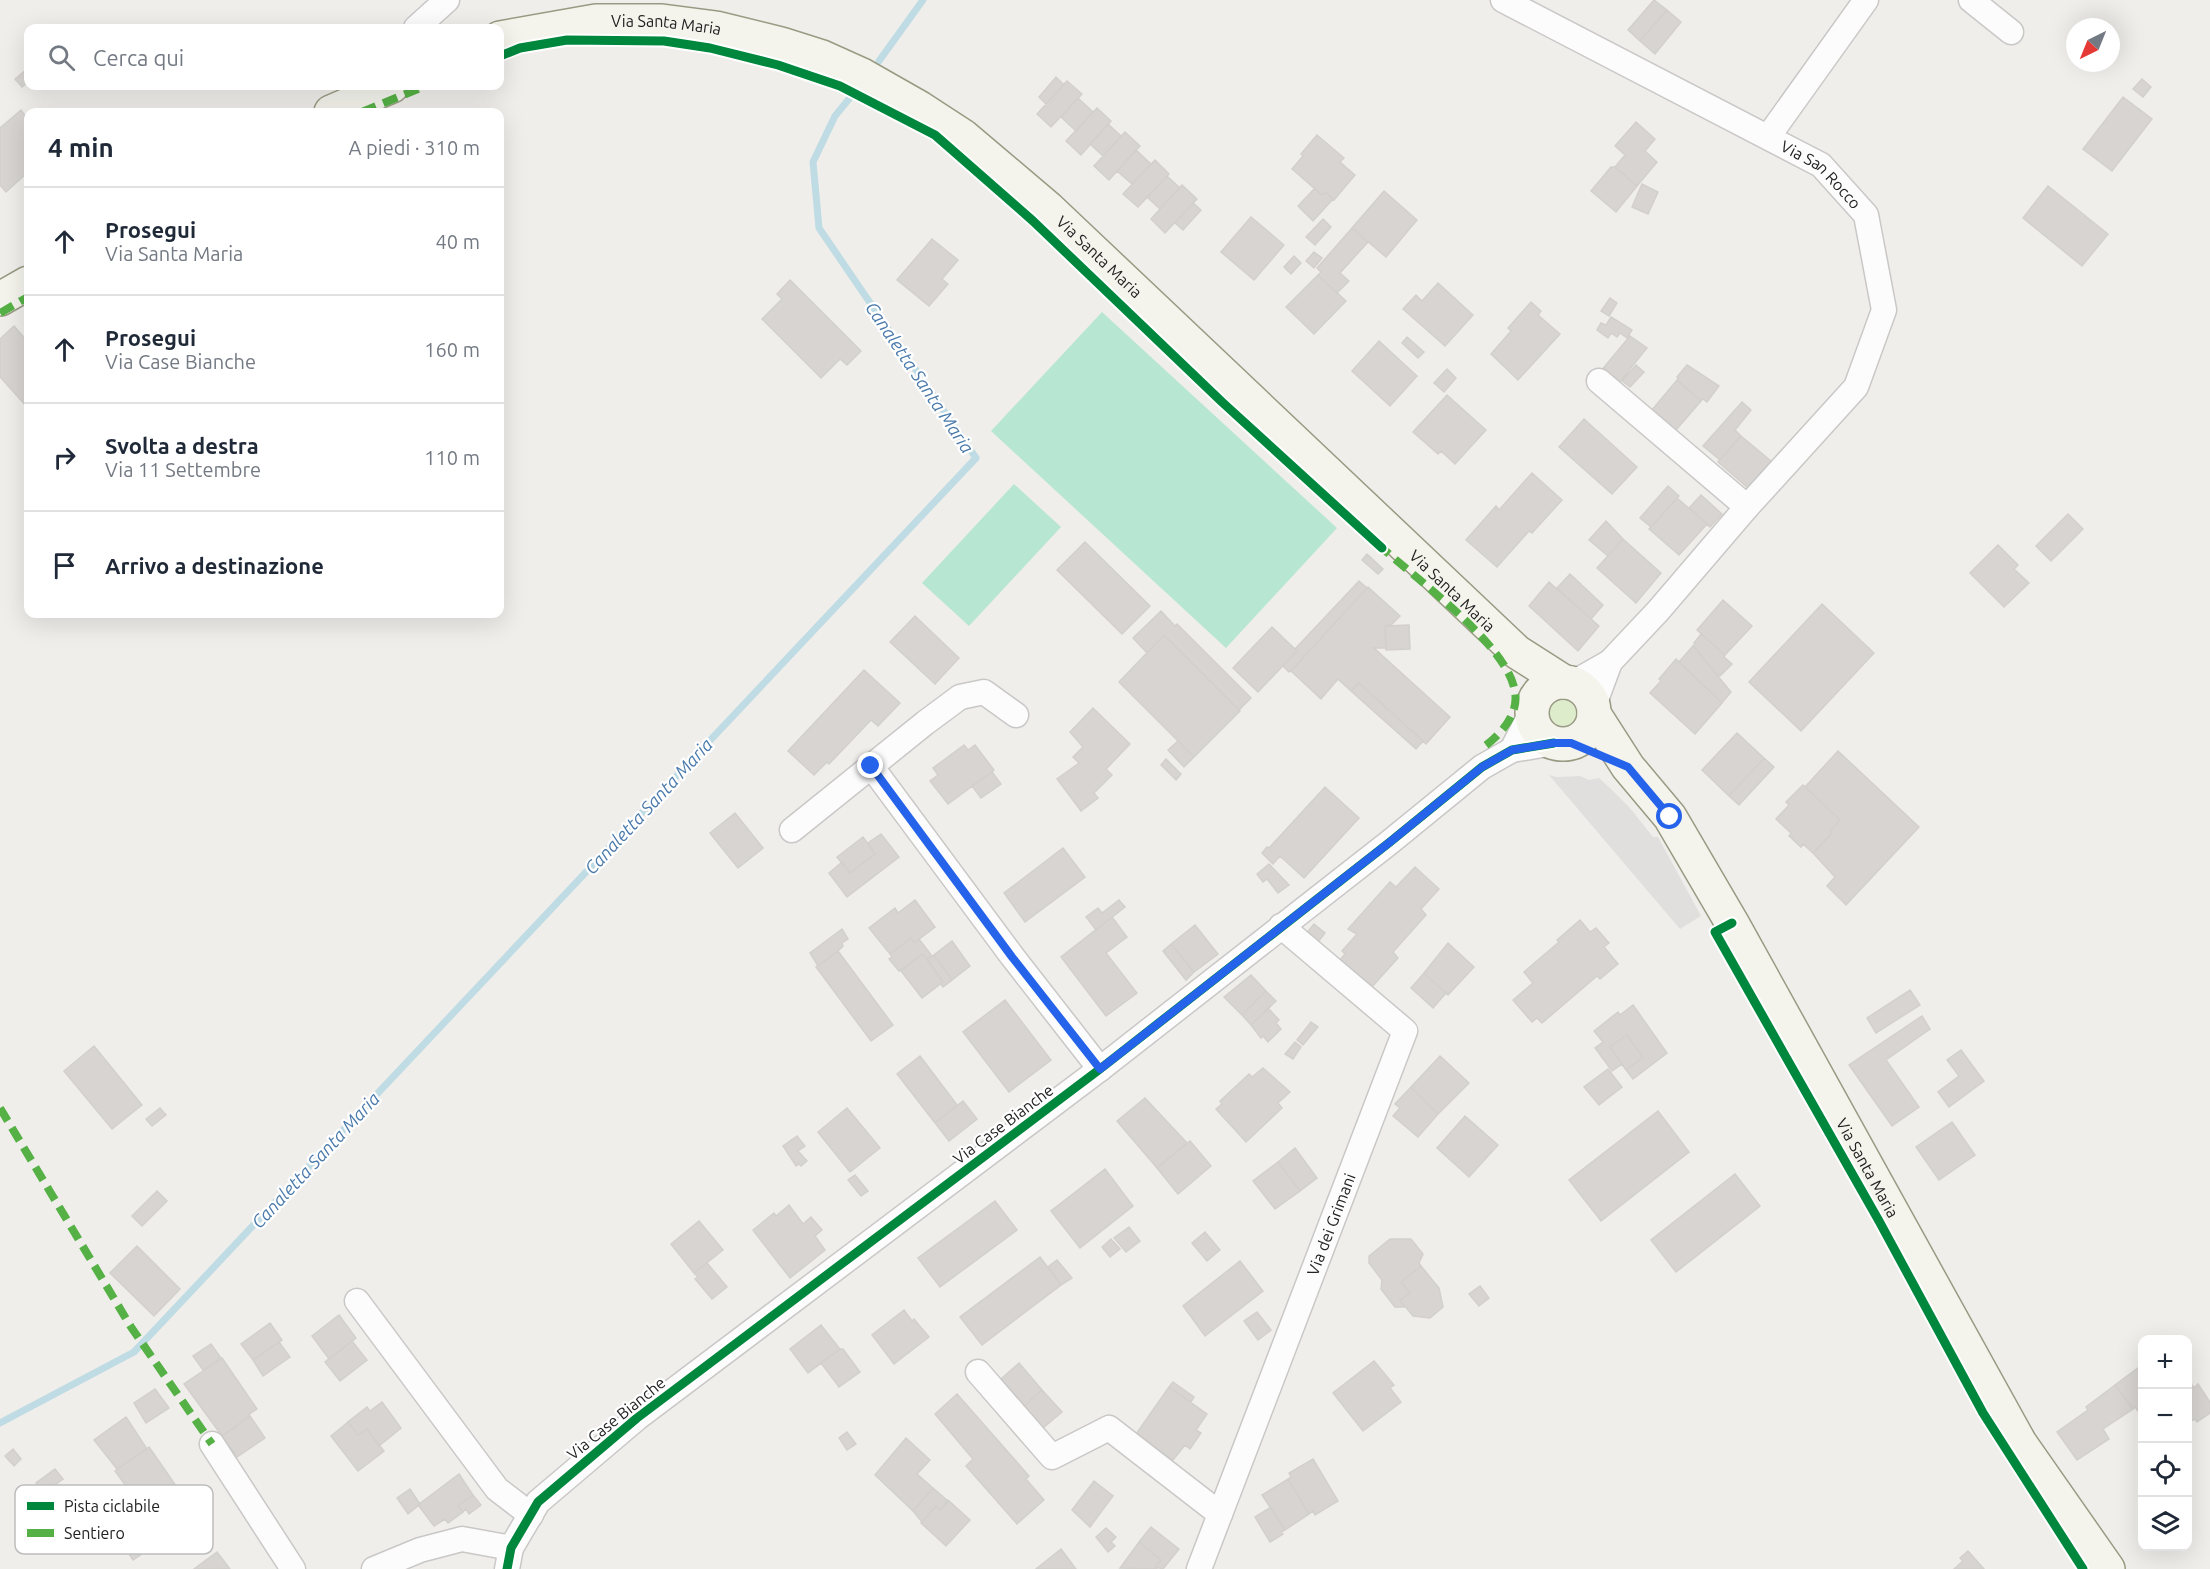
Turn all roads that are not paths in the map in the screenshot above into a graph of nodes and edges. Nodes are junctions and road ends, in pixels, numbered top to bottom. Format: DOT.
graph roads {
  1 [pos="447,0"];
  2 [pos="1503,0"];
  3 [pos="1866,0"];
  4 [pos="1971,0"];
  5 [pos="420,24"];
  6 [pos="2011,32"];
  7 [pos="504,37"];
  8 [pos="351,90"];
  9 [pos="383,90"];
  10 [pos="330,108"];
  11 [pos="340,108"];
  12 [pos="1768,137"];
  13 [pos="24,285"];
  14 [pos="0,299"];
  15 [pos="1599,381"];
  16 [pos="1747,507"];
  17 [pos="1517,652"];
  18 [pos="1581,696"];
  19 [pos="1533,706"];
  20 [pos="1016,715"];
  21 [pos="1562,743"];
  22 [pos="1512,750"];
  23 [pos="871,766"];
  24 [pos="1628,767"];
  25 [pos="792,830"];
  26 [pos="1281,926"];
  27 [pos="1100,1069"];
  28 [pos="357,1301"];
  29 [pos="978,1372"];
  30 [pos="212,1444"];
  31 [pos="1220,1514"];
  32 [pos="531,1515"];
  33 [pos="509,1558"];
  34 [pos="293,1569"];
  35 [pos="375,1569"];
  36 [pos="1199,1569"];
  37 [pos="2108,1569"];
  1 -- 5 [label="street"];
  2 -- 12 [label="street, Via San Rocco"];
  3 -- 12 [label="street"];
  4 -- 6 [label="street"];
  7 -- 17 [label="main road, Via Santa Maria"];
  8 -- 10 [label="street"];
  9 -- 11 [label="main road"];
  12 -- 16 [label="street, Via San Rocco"];
  13 -- 14 [label="main road"];
  15 -- 16 [label="street"];
  16 -- 18 [label="street, Via San Rocco"];
  17 -- 18 [label="main road, Via Santa Maria"];
  17 -- 19 [label="main road, Via Santa Maria"];
  18 -- 19 [label="main road"];
  18 -- 21 [label="main road"];
  18 -- 24 [label="main road, Via Santa Maria"];
  19 -- 21 [label="main road, Via Santa Maria"];
  19 -- 22 [label="street"];
  20 -- 23 [label="street"];
  21 -- 22 [label="street, Via Case Bianche"];
  21 -- 24 [label="main road, Via Santa Maria"];
  22 -- 26 [label="street, Via Case Bianche"];
  23 -- 25 [label="street"];
  23 -- 27 [label="street"];
  24 -- 37 [label="main road, Via Santa Maria"];
  26 -- 27 [label="street, Via Case Bianche"];
  26 -- 31 [label="street, Via dei Grimani"];
  27 -- 32 [label="street, Via Case Bianche"];
  28 -- 32 [label="street"];
  29 -- 31 [label="street"];
  30 -- 34 [label="street"];
  31 -- 36 [label="street, Via dei Grimani"];
  32 -- 33 [label="street, Via Case Bianche"];
  33 -- 35 [label="street, Via Case Bianche"];
}
